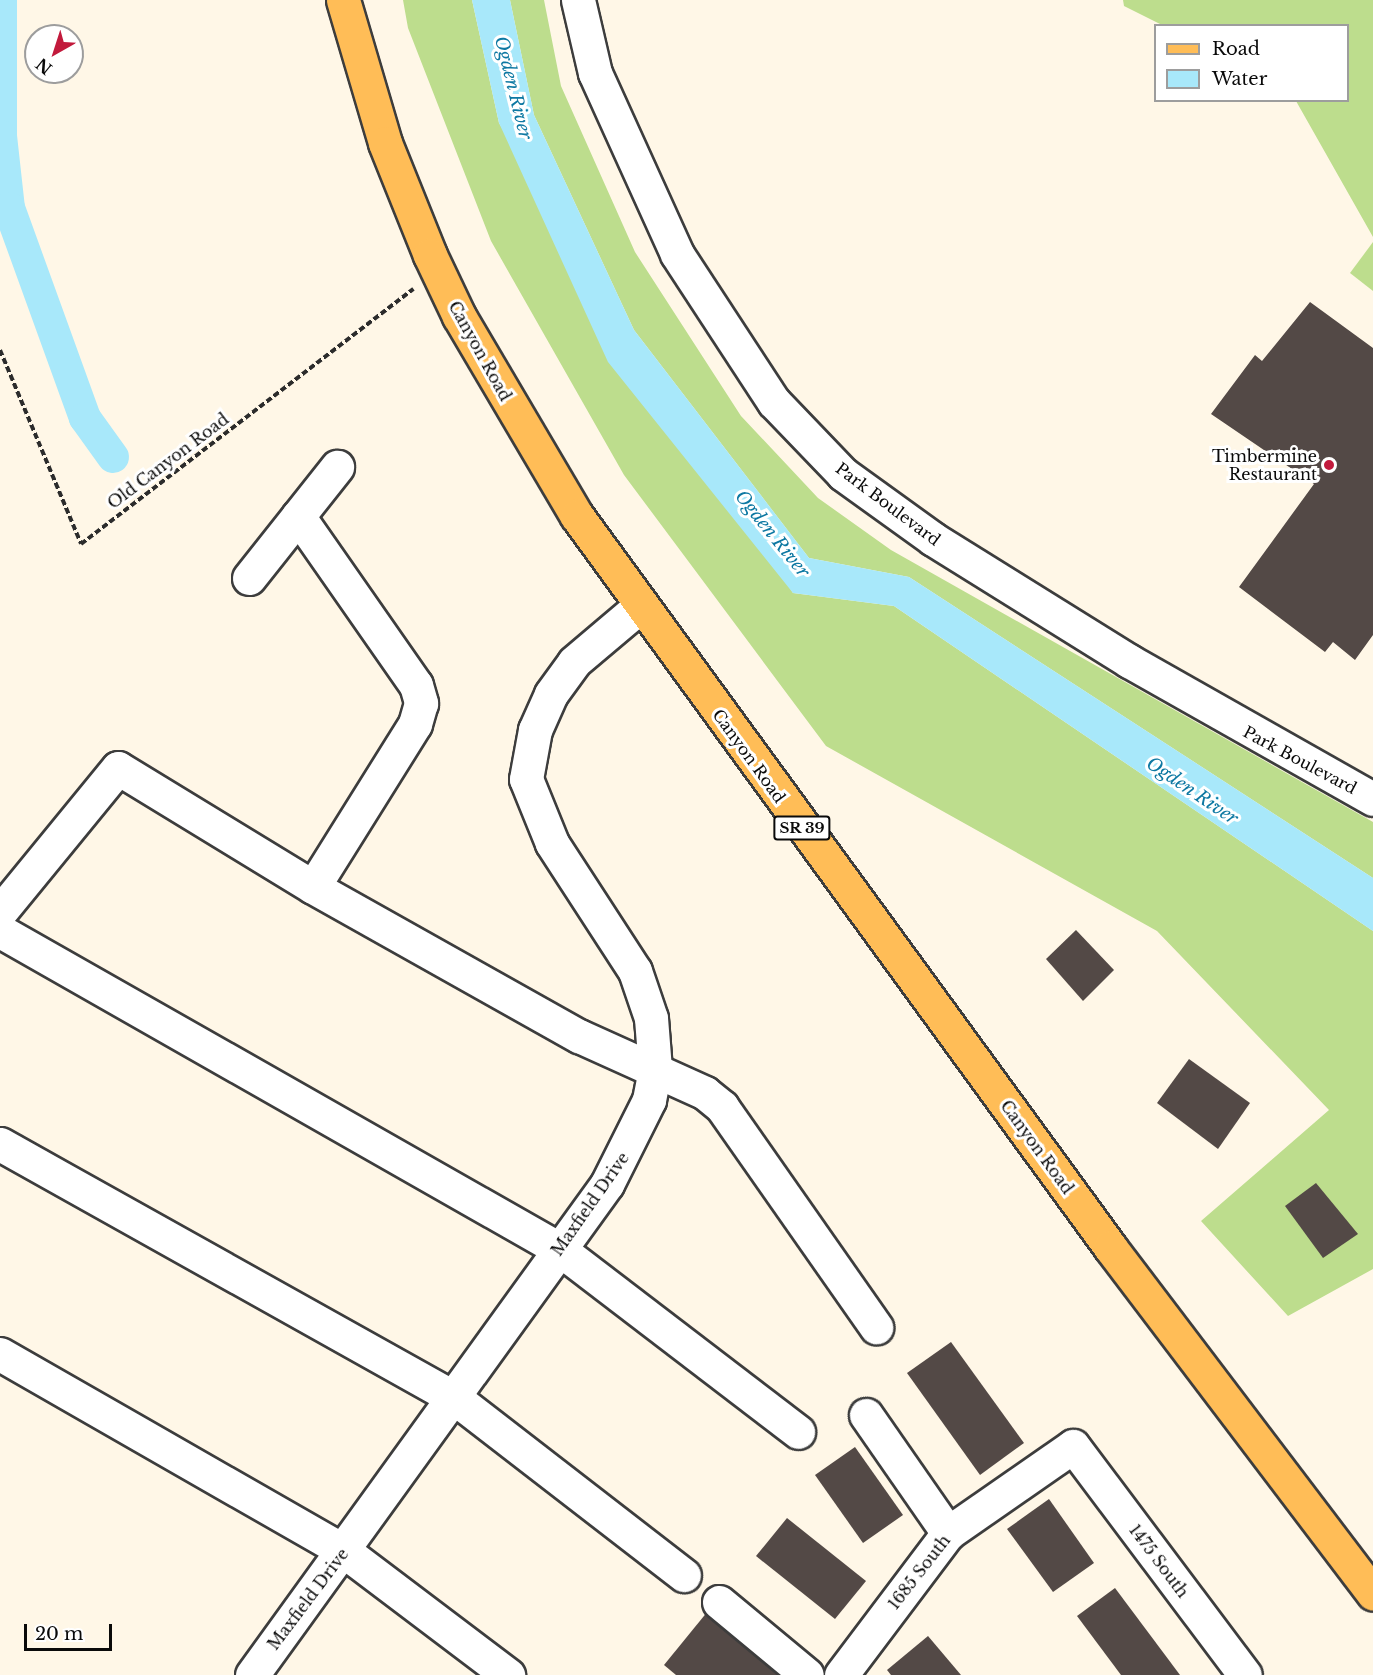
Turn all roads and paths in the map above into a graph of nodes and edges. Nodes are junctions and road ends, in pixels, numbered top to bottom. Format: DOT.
graph roads {
  1 [pos="343,0"];
  2 [pos="578,0"];
  3 [pos="438,270"];
  4 [pos="0,350"];
  5 [pos="337,467"];
  6 [pos="298,516"];
  7 [pos="249,578"];
  8 [pos="639,607"];
  9 [pos="1373,799"];
  10 [pos="313,887"];
  11 [pos="0,912"];
  12 [pos="0,931"];
  13 [pos="655,1069"];
  14 [pos="0,1144"];
  15 [pos="559,1249"];
  16 [pos="876,1327"];
  17 [pos="0,1354"];
  18 [pos="456,1399"];
  19 [pos="866,1415"];
  20 [pos="798,1432"];
  21 [pos="1073,1446"];
  22 [pos="948,1533"];
  23 [pos="344,1551"];
  24 [pos="684,1575"];
  25 [pos="1373,1593"];
  26 [pos="719,1602"];
  27 [pos="252,1675"];
  28 [pos="508,1675"];
  29 [pos="807,1675"];
  30 [pos="841,1675"];
  31 [pos="1245,1675"];
  1 -- 3 [label="main road, Canyon Road / SR 39"];
  2 -- 9 [label="street, Park Boulevard"];
  3 -- 4 [label="path, Old Canyon Road"];
  3 -- 8 [label="main road, Canyon Road / SR 39"];
  5 -- 6 [label="street"];
  6 -- 7 [label="street"];
  6 -- 10 [label="street"];
  8 -- 13 [label="street, Maxfield Drive"];
  8 -- 25 [label="main road, Canyon Road / SR 39"];
  10 -- 11 [label="street"];
  10 -- 13 [label="street"];
  12 -- 15 [label="street"];
  13 -- 15 [label="street, Maxfield Drive"];
  13 -- 16 [label="street"];
  14 -- 18 [label="street"];
  15 -- 18 [label="street, Maxfield Drive"];
  15 -- 20 [label="street"];
  17 -- 23 [label="street"];
  18 -- 23 [label="street, Maxfield Drive"];
  18 -- 24 [label="street"];
  19 -- 22 [label="street"];
  21 -- 22 [label="street, 1685 South"];
  21 -- 31 [label="street, 1475 South"];
  22 -- 30 [label="street, 1685 South"];
  23 -- 27 [label="street, Maxfield Drive"];
  23 -- 28 [label="street"];
  26 -- 29 [label="street"];
}
